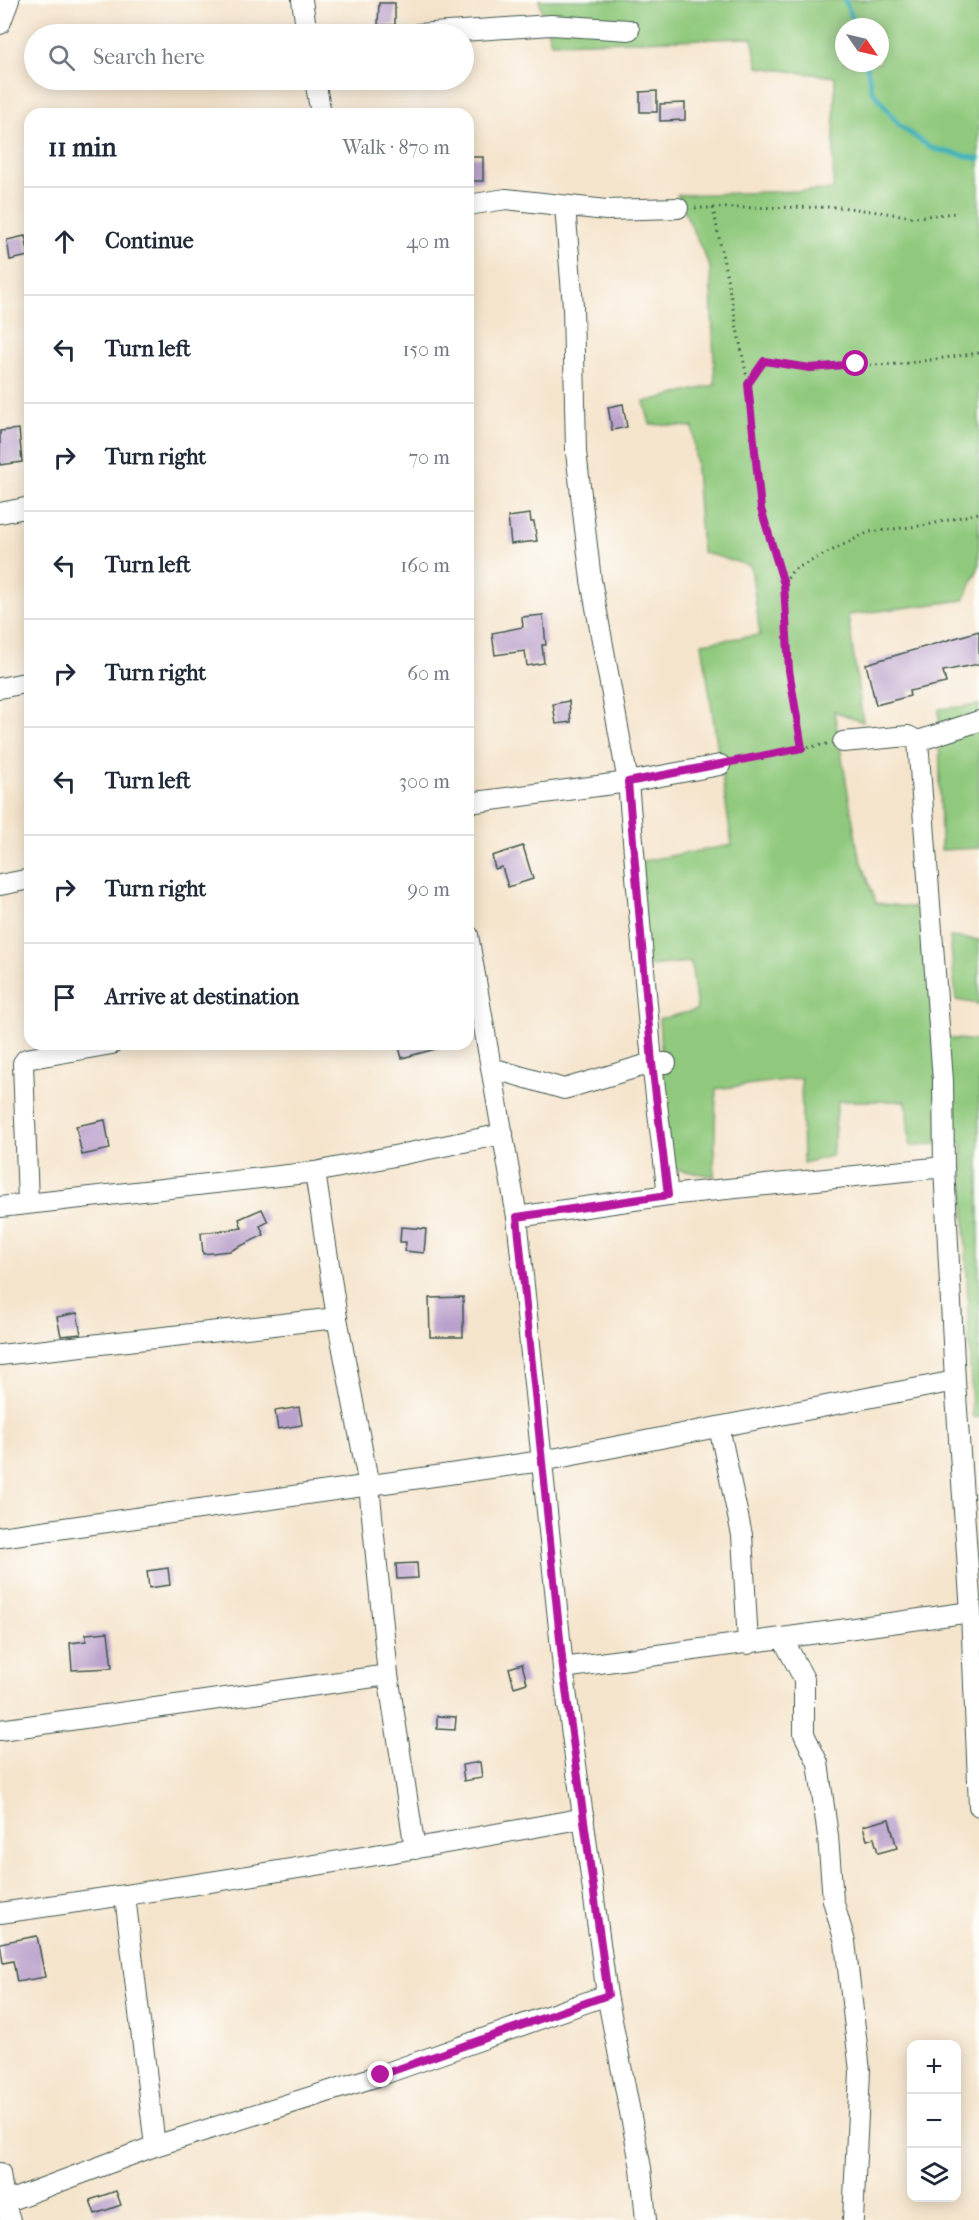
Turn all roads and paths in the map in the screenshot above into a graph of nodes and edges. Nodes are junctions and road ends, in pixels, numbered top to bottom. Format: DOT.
graph roads {
  1 [pos="9,0"];
  2 [pos="302,0"];
  3 [pos="0,24"];
  4 [pos="306,24"];
  5 [pos="474,30"];
  6 [pos="629,30"];
  7 [pos="317,90"];
  8 [pos="320,108"];
  9 [pos="474,203"];
  10 [pos="565,206"];
  11 [pos="678,207"];
  12 [pos="713,208"];
  13 [pos="956,213"];
  14 [pos="979,352"];
  15 [pos="748,384"];
  16 [pos="24,508"];
  17 [pos="0,513"];
  18 [pos="979,513"];
  19 [pos="784,584"];
  20 [pos="24,683"];
  21 [pos="0,688"];
  22 [pos="979,721"];
  23 [pos="918,741"];
  24 [pos="843,742"];
  25 [pos="802,748"];
  26 [pos="720,765"];
  27 [pos="628,782"];
  28 [pos="474,802"];
  29 [pos="24,880"];
  30 [pos="0,885"];
  31 [pos="474,987"];
  32 [pos="78,1050"];
  33 [pos="659,1063"];
  34 [pos="492,1068"];
  35 [pos="503,1134"];
  36 [pos="944,1167"];
  37 [pos="315,1172"];
  38 [pos="668,1195"];
  39 [pos="28,1203"];
  40 [pos="0,1208"];
  41 [pos="517,1217"];
  42 [pos="337,1318"];
  43 [pos="0,1355"];
  44 [pos="954,1381"];
  45 [pos="719,1427"];
  46 [pos="542,1461"];
  47 [pos="369,1486"];
  48 [pos="0,1538"];
  49 [pos="971,1612"];
  50 [pos="783,1639"];
  51 [pos="748,1644"];
  52 [pos="563,1668"];
  53 [pos="388,1675"];
  54 [pos="0,1730"];
  55 [pos="979,1806"];
  56 [pos="584,1818"];
  57 [pos="415,1849"];
  58 [pos="125,1896"];
  59 [pos="0,1913"];
  60 [pos="608,1995"];
  61 [pos="155,2146"];
  62 [pos="0,2173"];
  63 [pos="5,2209"];
  64 [pos="646,2220"];
  65 [pos="853,2220"];
  1 -- 3 [label="street"];
  2 -- 4 [label="street"];
  5 -- 6 [label="street"];
  7 -- 8 [label="street"];
  9 -- 10 [label="street"];
  10 -- 11 [label="street"];
  10 -- 27 [label="street"];
  11 -- 12 [label="path"];
  12 -- 13 [label="path"];
  12 -- 15 [label="path"];
  14 -- 15 [label="path"];
  15 -- 19 [label="path"];
  16 -- 17 [label="street"];
  18 -- 19 [label="path"];
  19 -- 25 [label="path"];
  20 -- 21 [label="street"];
  22 -- 23 [label="street"];
  23 -- 24 [label="street"];
  23 -- 36 [label="street"];
  24 -- 25 [label="path"];
  25 -- 26 [label="path"];
  26 -- 27 [label="street"];
  27 -- 28 [label="street"];
  27 -- 33 [label="street"];
  29 -- 30 [label="street"];
  31 -- 34 [label="street"];
  32 -- 39 [label="street"];
  33 -- 34 [label="street"];
  33 -- 38 [label="street"];
  34 -- 35 [label="street"];
  35 -- 37 [label="street"];
  35 -- 41 [label="street"];
  36 -- 38 [label="street"];
  36 -- 44 [label="street"];
  37 -- 39 [label="street"];
  37 -- 42 [label="street"];
  38 -- 41 [label="street"];
  39 -- 40 [label="street"];
  41 -- 46 [label="street"];
  42 -- 43 [label="street"];
  42 -- 47 [label="street"];
  44 -- 45 [label="street"];
  44 -- 49 [label="street"];
  45 -- 46 [label="street"];
  45 -- 51 [label="street"];
  46 -- 47 [label="street"];
  46 -- 52 [label="street"];
  47 -- 48 [label="street"];
  47 -- 53 [label="street"];
  49 -- 50 [label="street"];
  49 -- 55 [label="street"];
  50 -- 51 [label="street"];
  50 -- 65 [label="street"];
  51 -- 52 [label="street"];
  52 -- 56 [label="street"];
  53 -- 54 [label="street"];
  53 -- 57 [label="street"];
  56 -- 57 [label="street"];
  56 -- 60 [label="street"];
  57 -- 58 [label="street"];
  58 -- 59 [label="street"];
  58 -- 61 [label="street"];
  60 -- 61 [label="street"];
  60 -- 64 [label="street"];
  61 -- 63 [label="street"];
  62 -- 63 [label="street"];
}
